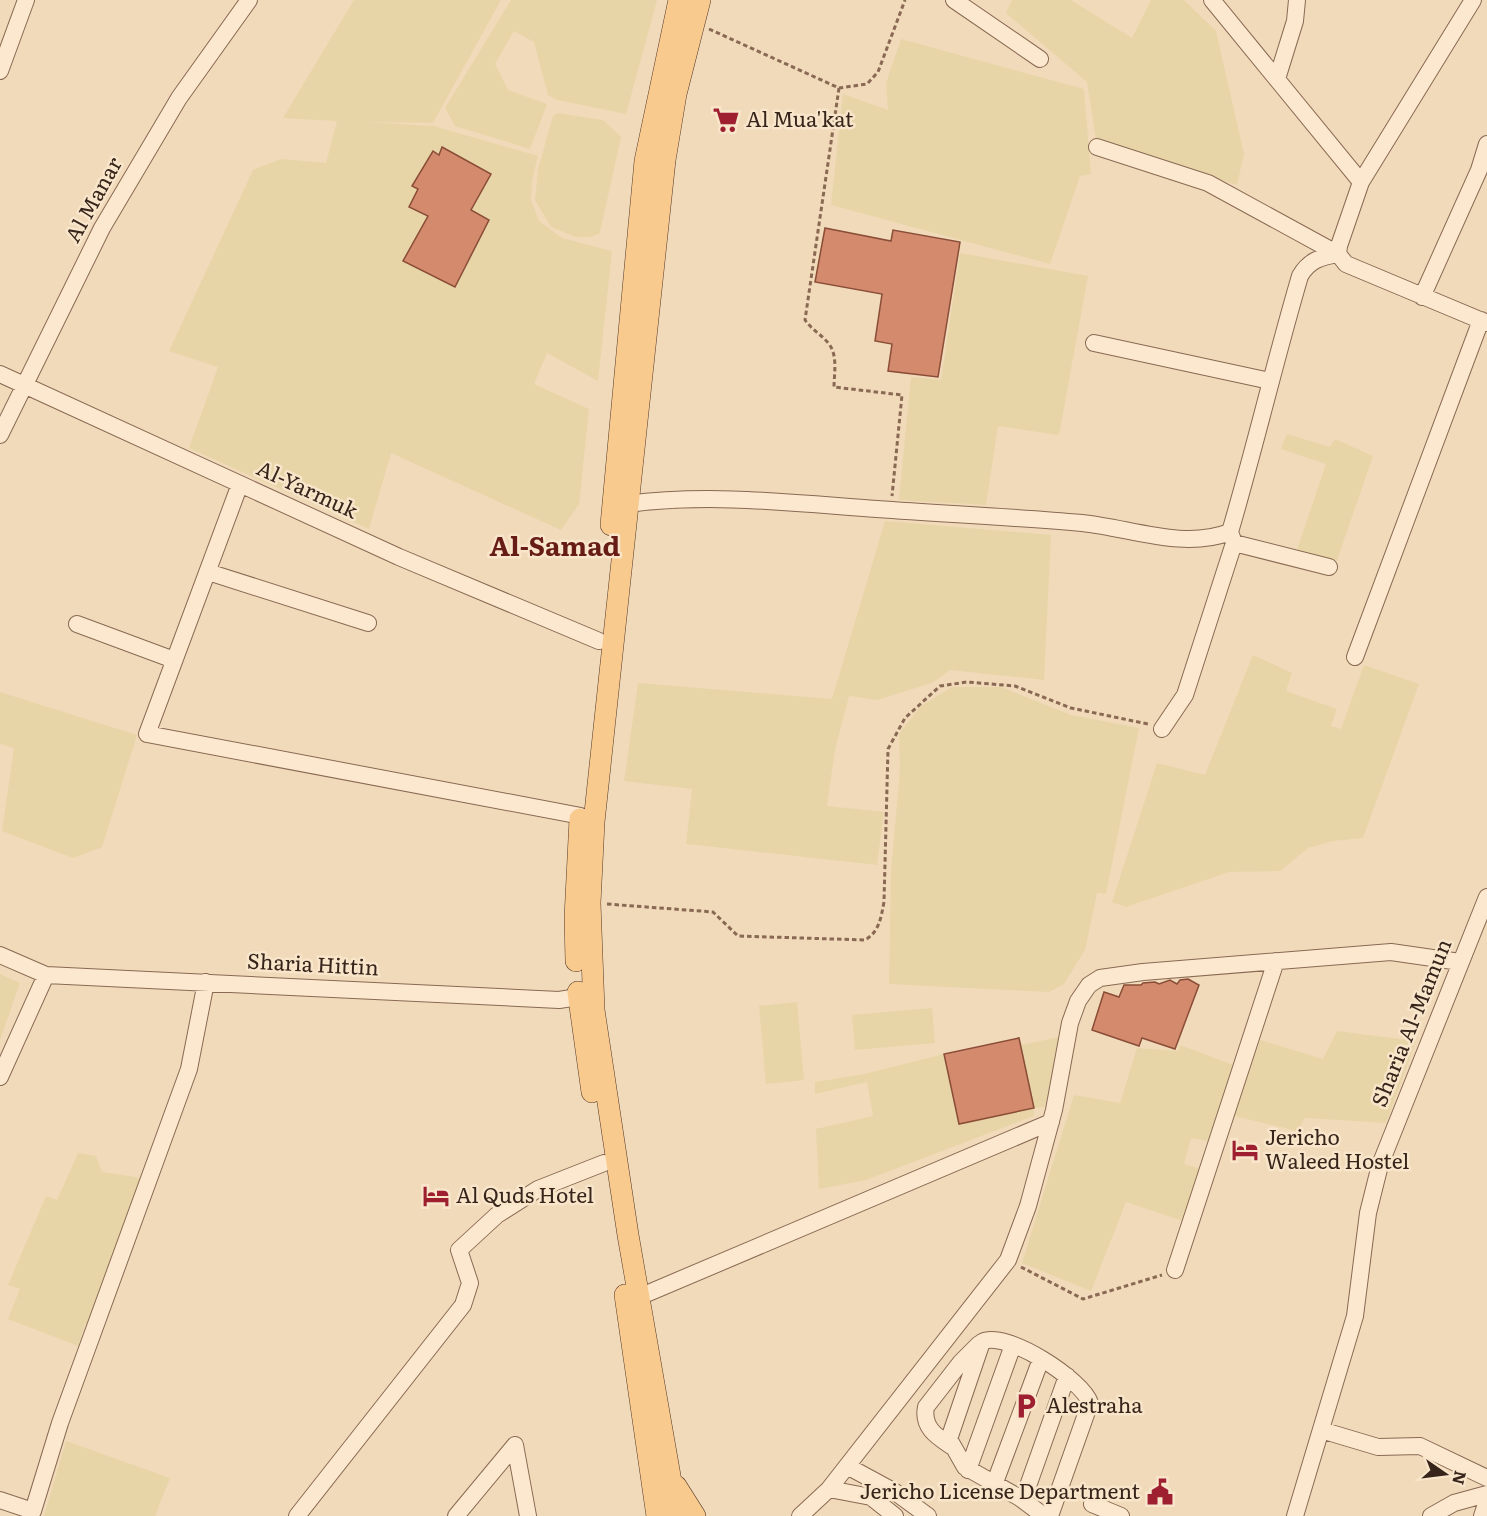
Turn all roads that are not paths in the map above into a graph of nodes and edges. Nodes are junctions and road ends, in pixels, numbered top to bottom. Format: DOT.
graph roads {
  1 [pos="26,0"];
  2 [pos="249,0"];
  3 [pos="679,0"];
  4 [pos="700,0"];
  5 [pos="954,0"];
  6 [pos="1212,0"];
  7 [pos="1297,0"];
  8 [pos="1473,0"];
  9 [pos="1040,59"];
  10 [pos="0,71"];
  11 [pos="1277,79"];
  12 [pos="1487,144"];
  13 [pos="1097,147"];
  14 [pos="1361,182"];
  15 [pos="1338,254"];
  16 [pos="1422,297"];
  17 [pos="1484,322"];
  18 [pos="1094,343"];
  19 [pos="0,374"];
  20 [pos="1270,381"];
  21 [pos="25,384"];
  22 [pos="0,435"];
  23 [pos="240,484"];
  24 [pos="627,504"];
  25 [pos="1232,538"];
  26 [pos="1329,567"];
  27 [pos="207,572"];
  28 [pos="368,623"];
  29 [pos="77,624"];
  30 [pos="599,641"];
  31 [pos="1355,657"];
  32 [pos="174,660"];
  33 [pos="1162,729"];
  34 [pos="580,816"];
  35 [pos="1487,897"];
  36 [pos="0,956"];
  37 [pos="1276,961"];
  38 [pos="1460,962"];
  39 [pos="46,975"];
  40 [pos="206,982"];
  41 [pos="578,997"];
  42 [pos="0,1077"];
  43 [pos="1051,1122"];
  44 [pos="604,1163"];
  45 [pos="1175,1270"];
  46 [pos="639,1297"];
  47 [pos="982,1342"];
  48 [pos="1013,1345"];
  49 [pos="1041,1359"];
  50 [pos="1067,1376"];
  51 [pos="1322,1430"];
  52 [pos="951,1446"];
  53 [pos="847,1466"];
  54 [pos="668,1467"];
  55 [pos="968,1470"];
  56 [pos="1487,1478"];
  57 [pos="994,1485"];
  58 [pos="829,1489"];
  59 [pos="1487,1494"];
  60 [pos="0,1500"];
  61 [pos="1023,1500"];
  62 [pos="1487,1501"];
  63 [pos="1092,1504"];
  64 [pos="32,1514"];
  65 [pos="1299,1514"];
  66 [pos="802,1515"];
  67 [pos="297,1516"];
  68 [pos="456,1516"];
  69 [pos="528,1516"];
  70 [pos="657,1516"];
  71 [pos="677,1516"];
  72 [pos="695,1516"];
  73 [pos="895,1516"];
  74 [pos="928,1516"];
  75 [pos="1044,1516"];
  76 [pos="1050,1516"];
  77 [pos="1121,1516"];
  78 [pos="1431,1516"];
  79 [pos="1482,1516"];
  1 -- 10 [label="street"];
  2 -- 21 [label="street, Al Manar"];
  3 -- 30 [label="main road"];
  4 -- 24 [label="main road"];
  5 -- 9 [label="street"];
  6 -- 11 [label="street"];
  7 -- 11 [label="street"];
  8 -- 14 [label="street"];
  11 -- 14 [label="street"];
  12 -- 16 [label="street"];
  13 -- 15 [label="street"];
  14 -- 15 [label="street"];
  15 -- 16 [label="street"];
  15 -- 20 [label="street"];
  16 -- 17 [label="street"];
  17 -- 31 [label="street"];
  18 -- 20 [label="street"];
  19 -- 21 [label="street, Al-Yarmuk"];
  20 -- 25 [label="street"];
  21 -- 22 [label="street, Al Manar"];
  21 -- 23 [label="street, Al-Yarmuk"];
  23 -- 27 [label="street"];
  23 -- 30 [label="street, Al-Yarmuk"];
  24 -- 25 [label="street"];
  24 -- 46 [label="main road"];
  25 -- 26 [label="street"];
  25 -- 33 [label="street"];
  27 -- 28 [label="street"];
  27 -- 32 [label="street"];
  29 -- 32 [label="street"];
  30 -- 34 [label="main road"];
  32 -- 34 [label="street"];
  34 -- 41 [label="main road"];
  35 -- 38 [label="street, Sharia Al-Mamun"];
  36 -- 39 [label="street, Sharia Hittin"];
  37 -- 38 [label="street"];
  37 -- 43 [label="street"];
  37 -- 45 [label="street"];
  38 -- 51 [label="street, Sharia Al-Mamun"];
  39 -- 40 [label="street, Sharia Hittin"];
  39 -- 42 [label="street"];
  40 -- 41 [label="street, Sharia Hittin"];
  40 -- 64 [label="street"];
  41 -- 44 [label="main road"];
  43 -- 46 [label="street"];
  43 -- 53 [label="street"];
  44 -- 67 [label="street"];
  44 -- 70 [label="main road"];
  46 -- 54 [label="main road"];
  47 -- 48 [label="street"];
  47 -- 52 [label="street"];
  47 -- 52 [label="street"];
  48 -- 49 [label="street"];
  48 -- 55 [label="street"];
  49 -- 50 [label="street"];
  49 -- 57 [label="street"];
  50 -- 61 [label="street"];
  50 -- 76 [label="street"];
  51 -- 56 [label="street"];
  51 -- 65 [label="street, Sharia Al-Mamun"];
  52 -- 55 [label="street"];
  53 -- 58 [label="street"];
  53 -- 74 [label="street"];
  54 -- 71 [label="main road"];
  54 -- 72 [label="main road"];
  55 -- 57 [label="street"];
  57 -- 61 [label="street"];
  58 -- 66 [label="street"];
  58 -- 73 [label="street"];
  59 -- 78 [label="street"];
  60 -- 64 [label="street"];
  61 -- 75 [label="street"];
  62 -- 79 [label="street"];
  63 -- 77 [label="street"];
  68 -- 69 [label="street"];
}
